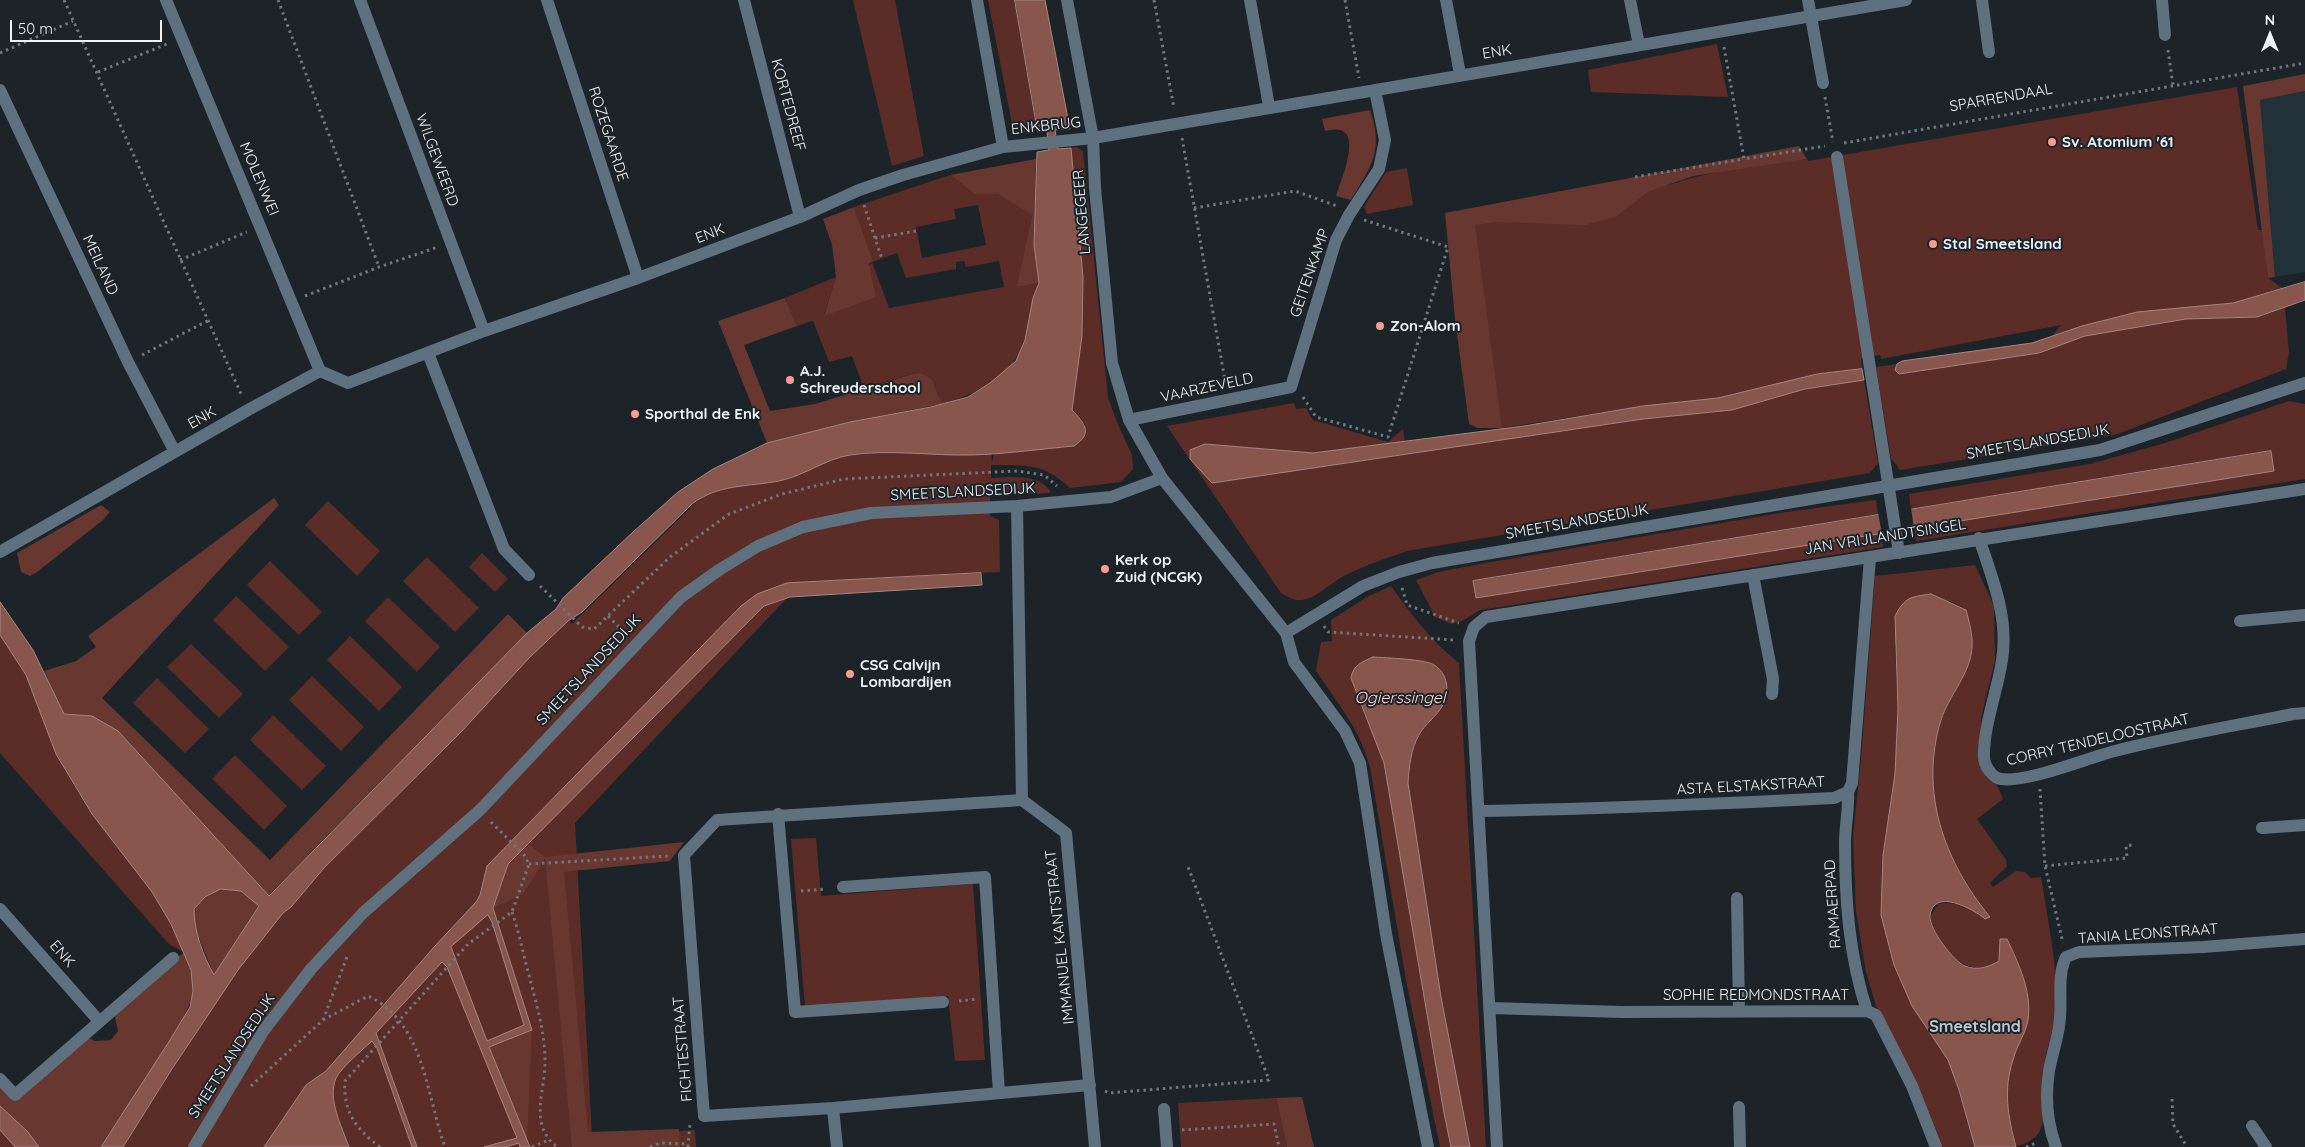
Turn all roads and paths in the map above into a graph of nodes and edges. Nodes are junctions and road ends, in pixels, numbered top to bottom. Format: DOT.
graph roads {
  1 [pos="64,0"];
  2 [pos="166,0"];
  3 [pos="278,0"];
  4 [pos="360,0"];
  5 [pos="547,0"];
  6 [pos="744,0"];
  7 [pos="977,0"];
  8 [pos="1067,0"];
  9 [pos="1154,0"];
  10 [pos="1250,0"];
  11 [pos="1345,0"];
  12 [pos="1446,0"];
  13 [pos="1630,0"];
  14 [pos="1808,0"];
  15 [pos="1906,0"];
  16 [pos="1982,0"];
  17 [pos="2162,0"];
  18 [pos="1811,15"];
  19 [pos="73,20"];
  20 [pos="1722,31"];
  21 [pos="2165,35"];
  22 [pos="182,38"];
  23 [pos="1639,45"];
  24 [pos="1989,52"];
  25 [pos="0,53"];
  26 [pos="2305,63"];
  27 [pos="98,72"];
  28 [pos="1460,74"];
  29 [pos="1823,83"];
  30 [pos="2173,85"];
  31 [pos="0,90"];
  32 [pos="1368,91"];
  33 [pos="1269,106"];
  34 [pos="1178,123"];
  35 [pos="1087,138"];
  36 [pos="1834,144"];
  37 [pos="1004,147"];
  38 [pos="1837,157"];
  39 [pos="1744,159"];
  40 [pos="1635,177"];
  41 [pos="858,190"];
  42 [pos="1194,208"];
  43 [pos="1350,213"];
  44 [pos="800,217"];
  45 [pos="261,226"];
  46 [pos="916,231"];
  47 [pos="875,238"];
  48 [pos="450,243"];
  49 [pos="882,258"];
  50 [pos="180,260"];
  51 [pos="379,267"];
  52 [pos="638,278"];
  53 [pos="293,301"];
  54 [pos="209,320"];
  55 [pos="484,331"];
  56 [pos="428,352"];
  57 [pos="128,362"];
  58 [pos="320,371"];
  59 [pos="2305,384"];
  60 [pos="1291,386"];
  61 [pos="1229,400"];
  62 [pos="248,410"];
  63 [pos="1130,420"];
  64 [pos="175,452"];
  65 [pos="1162,478"];
  66 [pos="1888,484"];
  67 [pos="2305,488"];
  68 [pos="1017,506"];
  69 [pos="1979,538"];
  70 [pos="1898,547"];
  71 [pos="1,549"];
  72 [pos="1870,558"];
  73 [pos="1399,572"];
  74 [pos="528,574"];
  75 [pos="1753,575"];
  76 [pos="551,598"];
  77 [pos="1318,615"];
  78 [pos="608,616"];
  79 [pos="2305,616"];
  80 [pos="2240,621"];
  81 [pos="582,627"];
  82 [pos="1474,627"];
  83 [pos="1286,633"];
  84 [pos="1469,641"];
  85 [pos="636,644"];
  86 [pos="1772,694"];
  87 [pos="2305,713"];
  88 [pos="2039,773"];
  89 [pos="1848,792"];
  90 [pos="1022,800"];
  91 [pos="1479,811"];
  92 [pos="778,814"];
  93 [pos="493,825"];
  94 [pos="2305,825"];
  95 [pos="2262,828"];
  96 [pos="2132,845"];
  97 [pos="684,855"];
  98 [pos="529,864"];
  99 [pos="1187,864"];
  100 [pos="2045,866"];
  101 [pos="843,887"];
  102 [pos="786,892"];
  103 [pos="1737,898"];
  104 [pos="0,909"];
  105 [pos="512,912"];
  106 [pos="2305,939"];
  107 [pos="2066,957"];
  108 [pos="173,958"];
  109 [pos="338,981"];
  110 [pos="993,998"];
  111 [pos="943,1002"];
  112 [pos="1491,1008"];
  113 [pos="1739,1011"];
  114 [pos="1867,1011"];
  115 [pos="323,1020"];
  116 [pos="99,1021"];
  117 [pos="400,1022"];
  118 [pos="278,1061"];
  119 [pos="0,1079"];
  120 [pos="1090,1085"];
  121 [pos="999,1093"];
  122 [pos="2172,1098"];
  123 [pos="1739,1107"];
  124 [pos="833,1108"];
  125 [pos="1164,1109"];
  126 [pos="2252,1126"];
  127 [pos="1166,1132"];
  128 [pos="548,1140"];
  129 [pos="2037,1143"];
  130 [pos="688,1144"];
  131 [pos="194,1147"];
  132 [pos="380,1147"];
  133 [pos="445,1147"];
  134 [pos="532,1147"];
  135 [pos="557,1147"];
  136 [pos="650,1147"];
  137 [pos="837,1147"];
  138 [pos="1095,1147"];
  139 [pos="1168,1147"];
  140 [pos="1279,1147"];
  141 [pos="1428,1147"];
  142 [pos="1497,1147"];
  143 [pos="1740,1147"];
  144 [pos="1936,1147"];
  145 [pos="2026,1147"];
  146 [pos="2056,1147"];
  147 [pos="2187,1147"];
  148 [pos="2266,1147"];
  1 -- 19 [label="path"];
  2 -- 22 [label="street, MOLENWEI"];
  3 -- 51 [label="path"];
  4 -- 48 [label="street, WILGEWEERD"];
  5 -- 52 [label="street, ROZEGAARDE"];
  6 -- 44 [label="street, KORTEDREEF"];
  7 -- 37 [label="street"];
  8 -- 35 [label="street, LANGEGEER"];
  9 -- 34 [label="path"];
  10 -- 33 [label="street"];
  11 -- 32 [label="path"];
  12 -- 28 [label="street"];
  13 -- 23 [label="street"];
  14 -- 18 [label="street"];
  15 -- 18 [label="street, ENK"];
  16 -- 24 [label="street"];
  17 -- 21 [label="street"];
  18 -- 20 [label="street, ENK"];
  18 -- 29 [label="street"];
  19 -- 25 [label="path"];
  19 -- 27 [label="path"];
  20 -- 23 [label="street, ENK"];
  20 -- 39 [label="path"];
  21 -- 30 [label="path"];
  22 -- 27 [label="path"];
  22 -- 45 [label="street, MOLENWEI"];
  23 -- 28 [label="street, ENK"];
  26 -- 30 [label="path, SPARRENDAAL"];
  27 -- 50 [label="path"];
  28 -- 32 [label="street, ENK"];
  29 -- 36 [label="path"];
  30 -- 36 [label="path, SPARRENDAAL"];
  31 -- 57 [label="street, MEILAND"];
  32 -- 33 [label="street, ENK"];
  32 -- 43 [label="street, GEITENKAMP"];
  33 -- 34 [label="street, ENK"];
  34 -- 35 [label="street, ENK"];
  34 -- 42 [label="path"];
  35 -- 37 [label="street, ENKBRUG"];
  35 -- 63 [label="street, LANGEGEER"];
  36 -- 39 [label="path, SPARRENDAAL"];
  37 -- 41 [label="street, ENK"];
  38 -- 66 [label="street"];
  39 -- 40 [label="path, SPARRENDAAL"];
  41 -- 44 [label="street, ENK"];
  41 -- 47 [label="path"];
  42 -- 43 [label="path"];
  42 -- 61 [label="path"];
  43 -- 60 [label="street, GEITENKAMP"];
  43 -- 60 [label="path"];
  44 -- 52 [label="street, ENK"];
  45 -- 50 [label="path"];
  45 -- 53 [label="street, MOLENWEI"];
  46 -- 47 [label="path"];
  47 -- 49 [label="path"];
  48 -- 51 [label="path"];
  48 -- 55 [label="street, WILGEWEERD"];
  50 -- 54 [label="path"];
  51 -- 53 [label="path"];
  52 -- 55 [label="street, ENK"];
  53 -- 58 [label="street, MOLENWEI"];
  54 -- 57 [label="path"];
  54 -- 62 [label="path"];
  55 -- 56 [label="street, ENK"];
  56 -- 58 [label="street, ENK"];
  56 -- 74 [label="street"];
  57 -- 64 [label="street, MEILAND"];
  58 -- 62 [label="street, ENK"];
  59 -- 66 [label="street, SMEETSLANDSEDIJK"];
  60 -- 61 [label="street, VAARZEVELD"];
  61 -- 63 [label="street, VAARZEVELD"];
  62 -- 64 [label="street, ENK"];
  63 -- 65 [label="street"];
  64 -- 71 [label="street, ENK"];
  65 -- 68 [label="street, SMEETSLANDSEDIJK"];
  65 -- 83 [label="street"];
  66 -- 70 [label="street"];
  66 -- 73 [label="street, SMEETSLANDSEDIJK"];
  67 -- 69 [label="street, JAN VRIJLANDTSINGEL"];
  68 -- 85 [label="street, SMEETSLANDSEDIJK"];
  68 -- 90 [label="street"];
  69 -- 70 [label="street, JAN VRIJLANDTSINGEL"];
  69 -- 88 [label="street, CORRY TENDELOOSTRAAT"];
  70 -- 72 [label="street, JAN VRIJLANDTSINGEL"];
  72 -- 75 [label="street, JAN VRIJLANDTSINGEL"];
  72 -- 89 [label="street, ASTA ELSTAKSTRAAT"];
  73 -- 77 [label="street, SMEETSLANDSEDIJK"];
  73 -- 82 [label="path"];
  75 -- 82 [label="street, JAN VRIJLANDTSINGEL"];
  75 -- 86 [label="street"];
  76 -- 81 [label="path"];
  77 -- 83 [label="street, SMEETSLANDSEDIJK"];
  77 -- 84 [label="path"];
  78 -- 85 [label="path"];
  79 -- 80 [label="street"];
  82 -- 84 [label="street"];
  83 -- 141 [label="street"];
  84 -- 91 [label="street"];
  85 -- 131 [label="street, SMEETSLANDSEDIJK"];
  87 -- 88 [label="street, CORRY TENDELOOSTRAAT"];
  88 -- 100 [label="path"];
  89 -- 91 [label="street, ASTA ELSTAKSTRAAT"];
  89 -- 114 [label="street, RAMAERPAD"];
  90 -- 92 [label="street"];
  90 -- 120 [label="street, IMMANUEL KANTSTRAAT"];
  91 -- 112 [label="street"];
  92 -- 97 [label="street"];
  92 -- 102 [label="street"];
  93 -- 98 [label="path"];
  94 -- 95 [label="street"];
  96 -- 100 [label="path"];
  97 -- 98 [label="path"];
  97 -- 124 [label="street, FICHTESTRAAT"];
  98 -- 105 [label="path"];
  99 -- 120 [label="path"];
  100 -- 107 [label="path"];
  101 -- 102 [label="path"];
  101 -- 110 [label="street"];
  102 -- 111 [label="street"];
  103 -- 113 [label="street"];
  104 -- 116 [label="street, ENK"];
  105 -- 117 [label="path"];
  105 -- 128 [label="path"];
  106 -- 107 [label="street, TANIA LEONSTRAAT"];
  107 -- 146 [label="street, TANIA LEONSTRAAT"];
  108 -- 116 [label="street"];
  109 -- 115 [label="path"];
  110 -- 111 [label="path"];
  110 -- 121 [label="street"];
  112 -- 113 [label="street, SOPHIE REDMONDSTRAAT"];
  112 -- 142 [label="street"];
  113 -- 114 [label="street, SOPHIE REDMONDSTRAAT"];
  114 -- 144 [label="street, SOPHIE REDMONDSTRAAT"];
  115 -- 117 [label="path"];
  115 -- 118 [label="path"];
  116 -- 119 [label="street"];
  117 -- 132 [label="path"];
  117 -- 133 [label="path"];
  120 -- 121 [label="street, FICHTESTRAAT"];
  120 -- 138 [label="street, IMMANUEL KANTSTRAAT"];
  121 -- 124 [label="street, FICHTESTRAAT"];
  122 -- 147 [label="path"];
  123 -- 143 [label="street"];
  124 -- 137 [label="street"];
  125 -- 127 [label="street"];
  126 -- 148 [label="street"];
  127 -- 139 [label="street"];
  127 -- 140 [label="path"];
  128 -- 134 [label="path"];
  128 -- 135 [label="path"];
  129 -- 145 [label="path"];
  130 -- 136 [label="path"];
}
